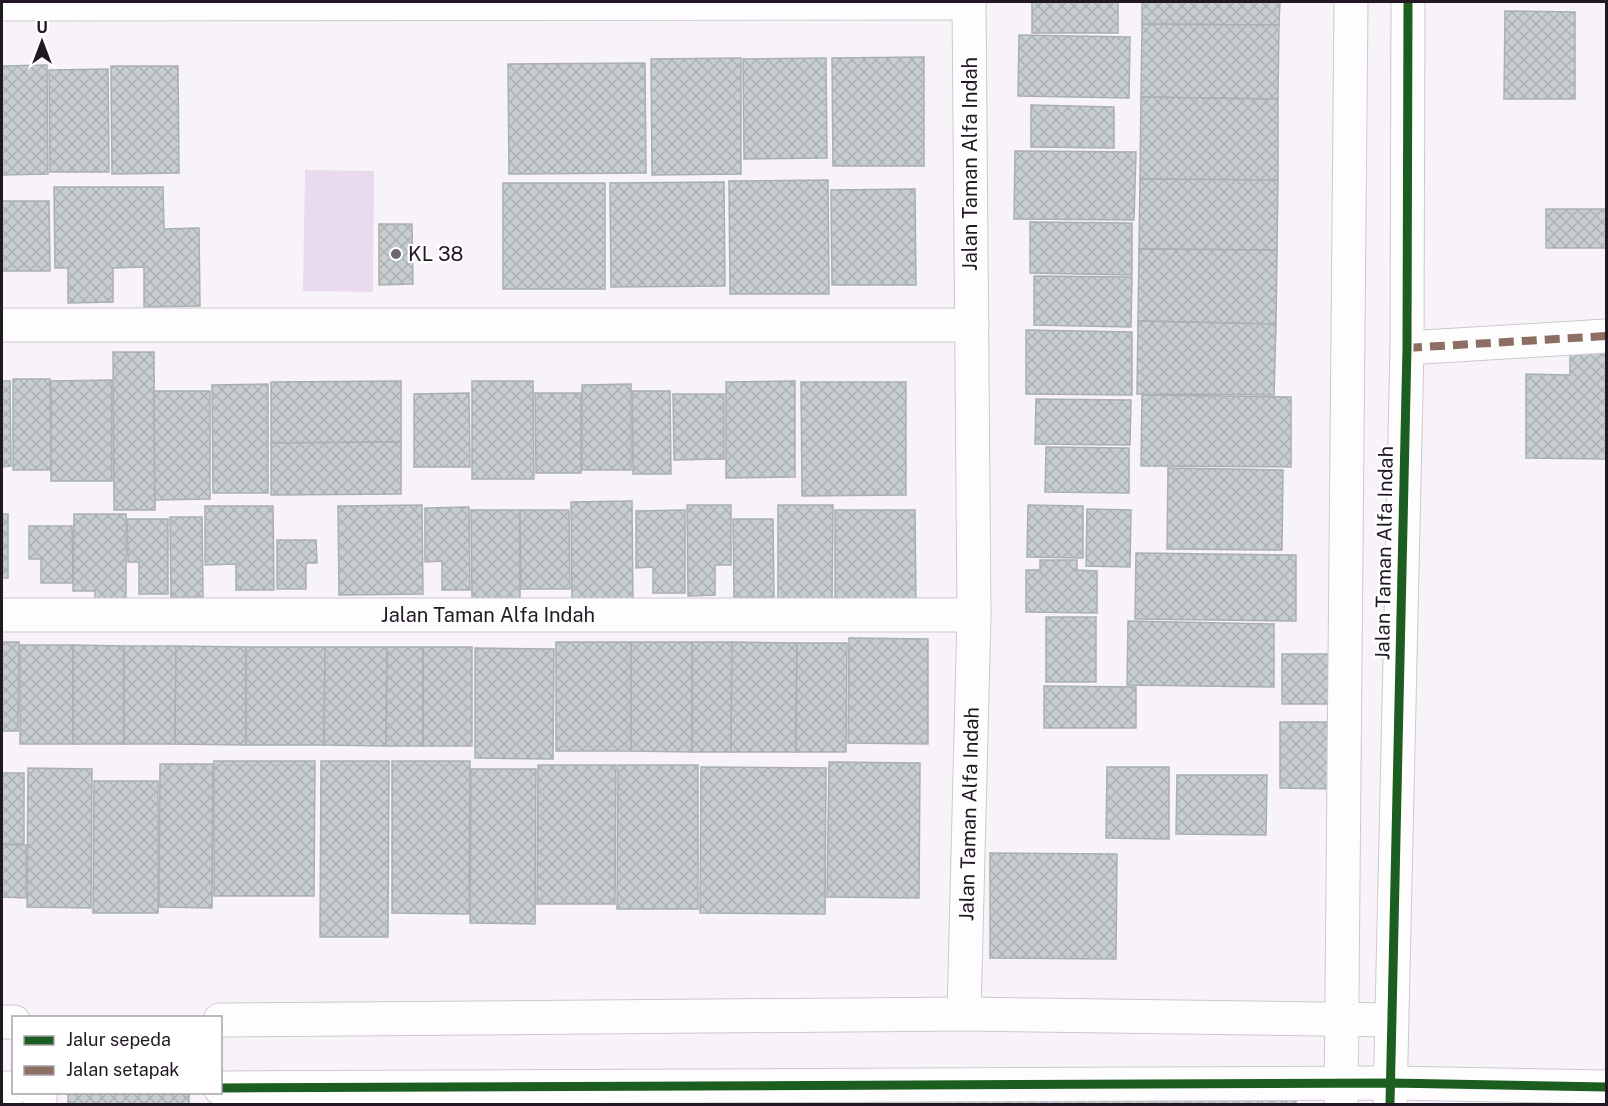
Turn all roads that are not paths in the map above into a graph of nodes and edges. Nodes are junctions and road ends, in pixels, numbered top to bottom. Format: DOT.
graph roads {
  1 [pos="969,2"];
  2 [pos="1351,2"];
  3 [pos="1408,2"];
  4 [pos="2,4"];
  5 [pos="2,325"];
  6 [pos="972,325"];
  7 [pos="1606,336"];
  8 [pos="1407,348"];
  9 [pos="2,615"];
  10 [pos="974,615"];
  11 [pos="964,1014"];
  12 [pos="1344,1018"];
  13 [pos="222,1020"];
  14 [pos="1392,1020"];
  15 [pos="1606,1087"];
  16 [pos="222,1088"];
  17 [pos="1341,1094"];
  18 [pos="1391,1094"];
  1 -- 4 [label="street, Jalan Taman Alfa Indah"];
  1 -- 6 [label="street, Jalan Taman Alfa Indah"];
  2 -- 12 [label="street, Jalan Taman Alfa Indah"];
  3 -- 8 [label="street, Jalan Taman Alfa Indah"];
  5 -- 6 [label="street"];
  6 -- 10 [label="street, Jalan Taman Alfa Indah"];
  7 -- 8 [label="street"];
  8 -- 14 [label="street, Jalan Taman Alfa Indah"];
  9 -- 10 [label="street, Jalan Taman Alfa Indah"];
  10 -- 11 [label="street, Jalan Taman Alfa Indah"];
  11 -- 12 [label="street"];
  11 -- 13 [label="street"];
  12 -- 14 [label="street"];
  12 -- 17 [label="street, Jalan Taman Alfa Indah"];
  14 -- 18 [label="street, Jalan Taman Alfa Indah"];
  15 -- 18 [label="street"];
  16 -- 17 [label="street"];
  17 -- 18 [label="street"];
}
